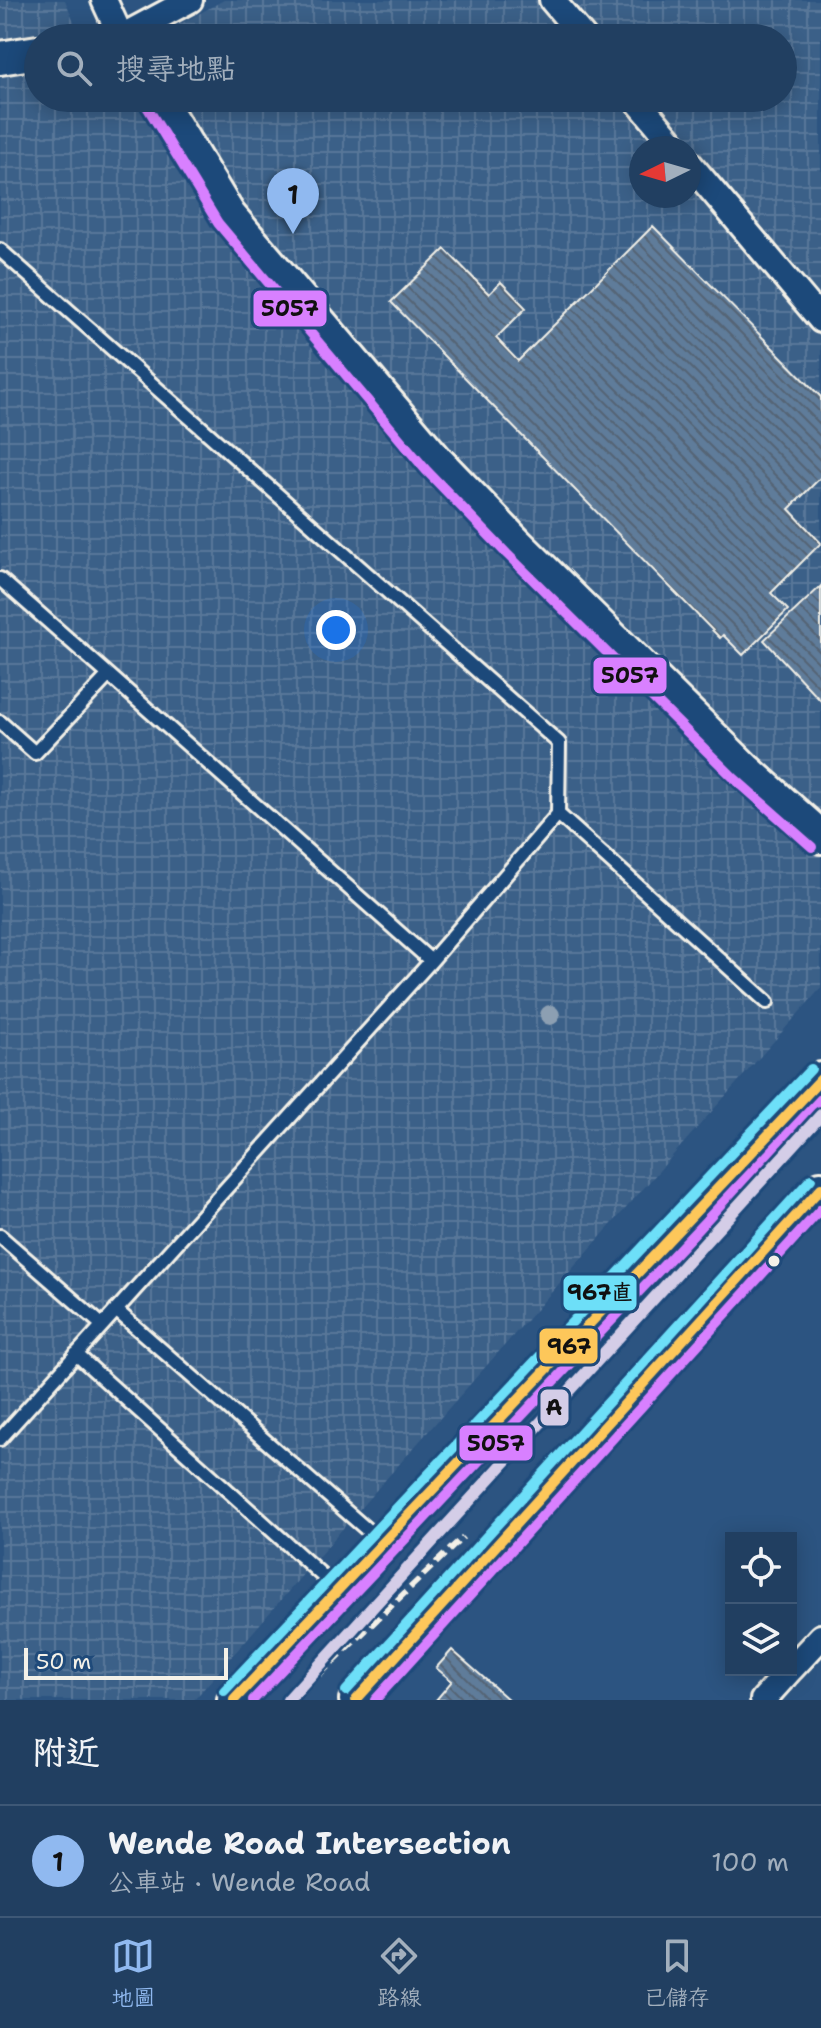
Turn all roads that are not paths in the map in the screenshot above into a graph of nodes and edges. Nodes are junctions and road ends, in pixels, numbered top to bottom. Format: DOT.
graph roads {
  1 [pos="104,0"];
  2 [pos="190,0"];
  3 [pos="552,0"];
  4 [pos="114,24"];
  5 [pos="146,24"];
  6 [pos="572,24"];
  7 [pos="24,54"];
  8 [pos="0,58"];
  9 [pos="166,112"];
  10 [pos="647,112"];
  11 [pos="667,136"];
  12 [pos="701,177"];
  13 [pos="0,250"];
  14 [pos="821,320"];
  15 [pos="0,579"];
  16 [pos="109,675"];
  17 [pos="0,722"];
  18 [pos="558,814"];
  19 [pos="821,837"];
  20 [pos="431,961"];
  21 [pos="767,1002"];
  22 [pos="821,1079"];
  23 [pos="821,1188"];
  24 [pos="0,1236"];
  25 [pos="116,1310"];
  26 [pos="102,1325"];
  27 [pos="76,1354"];
  28 [pos="0,1439"];
  29 [pos="381,1542"];
  30 [pos="337,1588"];
  31 [pos="821,1637"];
  32 [pos="797,1663"];
  33 [pos="785,1676"];
  34 [pos="234,1700"];
  35 [pos="356,1700"];
  36 [pos="763,1700"];
  1 -- 4 [label="street"];
  2 -- 5 [label="street"];
  3 -- 6 [label="street"];
  7 -- 8 [label="street"];
  9 -- 19 [label="street"];
  10 -- 11 [label="street"];
  12 -- 14 [label="street"];
  13 -- 18 [label="lane"];
  15 -- 16 [label="lane"];
  16 -- 17 [label="lane"];
  16 -- 20 [label="lane"];
  18 -- 20 [label="lane"];
  18 -- 21 [label="lane"];
  20 -- 25 [label="lane"];
  22 -- 29 [label="street"];
  23 -- 35 [label="street"];
  24 -- 26 [label="lane"];
  25 -- 26 [label="lane"];
  25 -- 29 [label="lane"];
  26 -- 27 [label="lane"];
  27 -- 28 [label="lane"];
  27 -- 30 [label="lane"];
  29 -- 30 [label="street"];
  30 -- 34 [label="street"];
  31 -- 32 [label="street"];
  33 -- 36 [label="street"];
}
